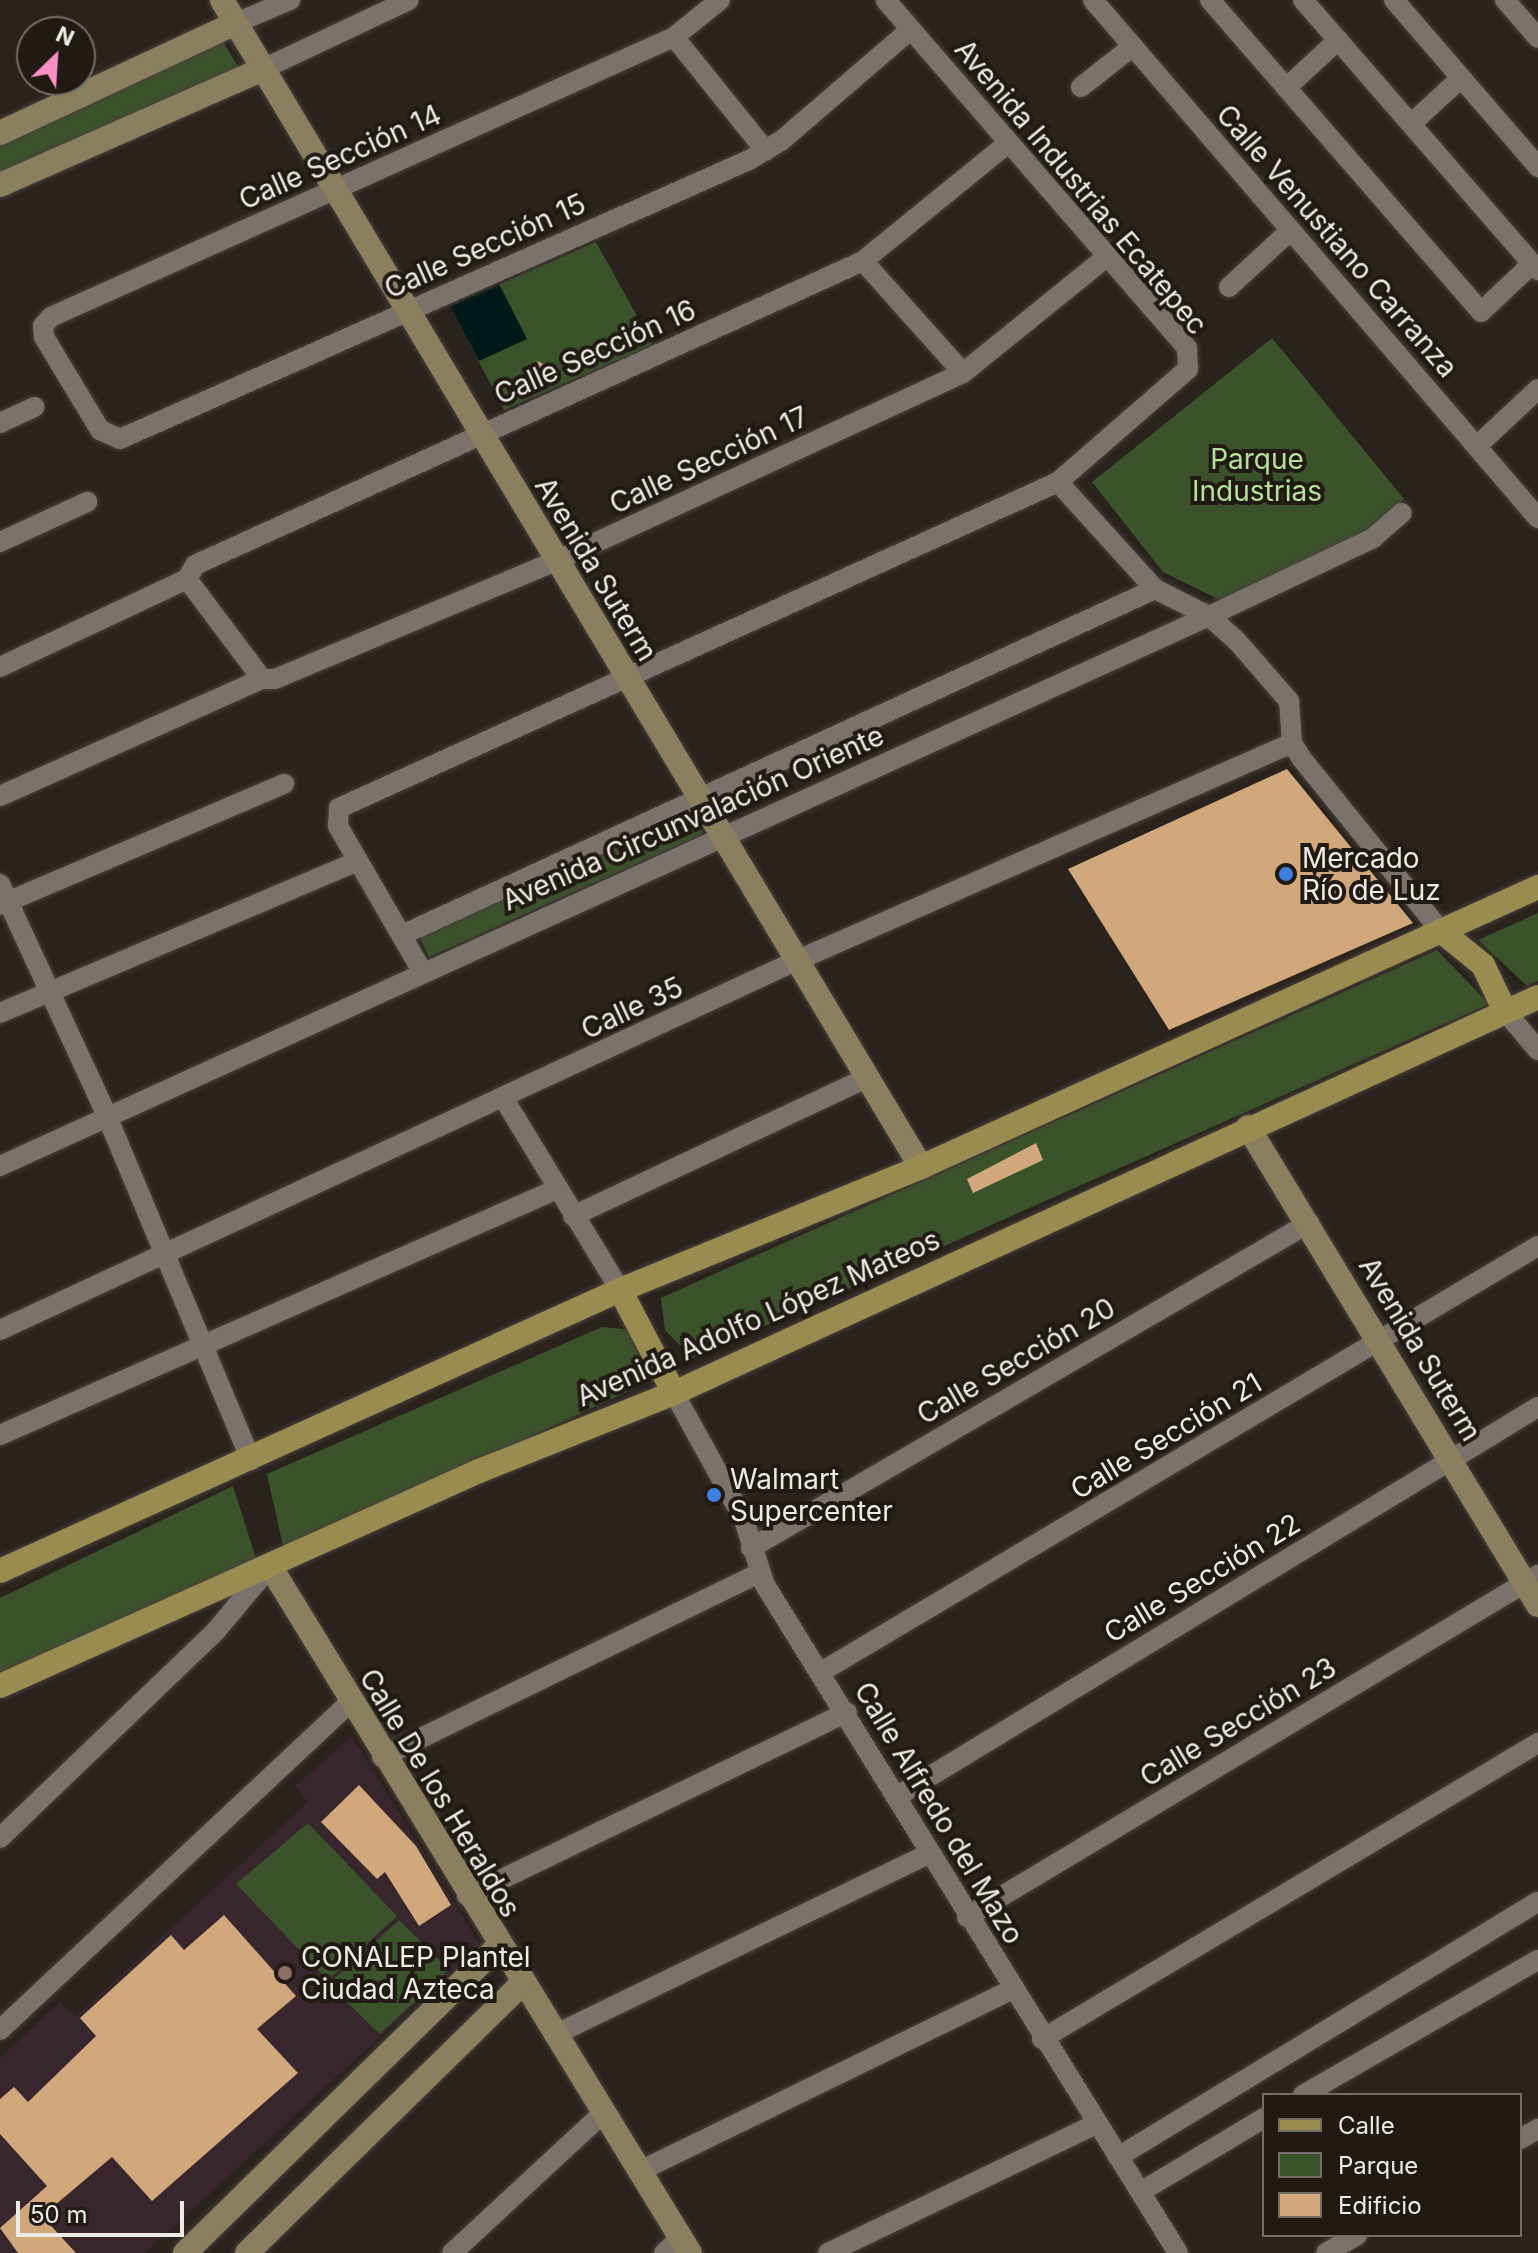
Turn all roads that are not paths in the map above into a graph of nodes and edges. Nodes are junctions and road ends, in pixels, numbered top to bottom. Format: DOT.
graph roads {
  1 [pos="222,0"];
  2 [pos="290,0"];
  3 [pos="409,0"];
  4 [pos="720,0"];
  5 [pos="886,0"];
  6 [pos="1093,0"];
  7 [pos="1210,0"];
  8 [pos="1303,0"];
  9 [pos="1394,0"];
  10 [pos="1505,0"];
  11 [pos="236,23"];
  12 [pos="910,30"];
  13 [pos="674,37"];
  14 [pos="1538,38"];
  15 [pos="1338,40"];
  16 [pos="1133,46"];
  17 [pos="263,69"];
  18 [pos="1461,78"];
  19 [pos="1081,87"];
  20 [pos="1286,88"];
  21 [pos="1411,124"];
  22 [pos="0,133"];
  23 [pos="1008,143"];
  24 [pos="766,151"];
  25 [pos="1538,167"];
  26 [pos="0,185"];
  27 [pos="336,189"];
  28 [pos="1291,230"];
  29 [pos="1106,257"];
  30 [pos="863,261"];
  31 [pos="1535,266"];
  32 [pos="1229,287"];
  33 [pos="406,309"];
  34 [pos="963,373"];
  35 [pos="75,388"];
  36 [pos="1538,389"];
  37 [pos="34,407"];
  38 [pos="0,423"];
  39 [pos="480,434"];
  40 [pos="1477,446"];
  41 [pos="1058,482"];
  42 [pos="87,502"];
  43 [pos="1402,513"];
  44 [pos="1538,518"];
  45 [pos="0,542"];
  46 [pos="556,561"];
  47 [pos="187,579"];
  48 [pos="1155,589"];
  49 [pos="1209,616"];
  50 [pos="0,667"];
  51 [pos="625,676"];
  52 [pos="262,679"];
  53 [pos="1292,743"];
  54 [pos="284,784"];
  55 [pos="0,796"];
  56 [pos="701,800"];
  57 [pos="722,836"];
  58 [pos="358,861"];
  59 [pos="1538,887"];
  60 [pos="3,897"];
  61 [pos="1441,931"];
  62 [pos="402,935"];
  63 [pos="798,960"];
  64 [pos="422,971"];
  65 [pos="50,991"];
  66 [pos="1538,997"];
  67 [pos="1505,1011"];
  68 [pos="0,1013"];
  69 [pos="1538,1050"];
  70 [pos="868,1077"];
  71 [pos="504,1099"];
  72 [pos="107,1116"];
  73 [pos="1248,1127"];
  74 [pos="0,1166"];
  75 [pos="921,1167"];
  76 [pos="555,1190"];
  77 [pos="573,1216"];
  78 [pos="1309,1223"];
  79 [pos="1538,1246"];
  80 [pos="167,1258"];
  81 [pos="620,1290"];
  82 [pos="0,1330"];
  83 [pos="1381,1342"];
  84 [pos="203,1345"];
  85 [pos="674,1393"];
  86 [pos="1538,1407"];
  87 [pos="0,1435"];
  88 [pos="1452,1459"];
  89 [pos="251,1460"];
  90 [pos="751,1548"];
  91 [pos="270,1566"];
  92 [pos="0,1571"];
  93 [pos="759,1573"];
  94 [pos="1531,1579"];
  95 [pos="1538,1605"];
  96 [pos="821,1672"];
  97 [pos="0,1686"];
  98 [pos="349,1703"];
  99 [pos="847,1712"];
  100 [pos="1538,1743"];
  101 [pos="382,1757"];
  102 [pos="896,1797"];
  103 [pos="0,1838"];
  104 [pos="930,1853"];
  105 [pos="467,1896"];
  106 [pos="1538,1902"];
  107 [pos="967,1917"];
  108 [pos="498,1946"];
  109 [pos="1538,1960"];
  110 [pos="522,1984"];
  111 [pos="1013,1989"];
  112 [pos="0,2030"];
  113 [pos="554,2035"];
  114 [pos="1042,2039"];
  115 [pos="1306,2093"];
  116 [pos="604,2112"];
  117 [pos="1262,2119"];
  118 [pos="1096,2124"];
  119 [pos="1118,2157"];
  120 [pos="640,2171"];
  121 [pos="1142,2191"];
  122 [pos="1354,2237"];
  123 [pos="678,2248"];
  124 [pos="185,2253"];
  125 [pos="247,2253"];
  126 [pos="452,2253"];
  127 [pos="828,2253"];
  128 [pos="1178,2253"];
  129 [pos="1326,2253"];
  1 -- 11 [label="street, Avenida Suterm"];
  2 -- 11 [label="street"];
  3 -- 17 [label="street"];
  4 -- 13 [label="street, Calle Sección 14"];
  5 -- 12 [label="street, Avenida Industrias Ecatepec"];
  6 -- 16 [label="street, Calle Venustiano Carranza"];
  7 -- 20 [label="street"];
  8 -- 15 [label="street"];
  9 -- 18 [label="street"];
  10 -- 14 [label="street"];
  11 -- 17 [label="street, Avenida Suterm"];
  11 -- 22 [label="street"];
  12 -- 23 [label="street, Avenida Industrias Ecatepec"];
  12 -- 24 [label="street, Calle Sección 15"];
  13 -- 24 [label="street"];
  13 -- 27 [label="street, Calle Sección 14"];
  15 -- 20 [label="street"];
  15 -- 21 [label="street"];
  16 -- 19 [label="street"];
  16 -- 28 [label="street, Calle Venustiano Carranza"];
  17 -- 26 [label="street"];
  17 -- 27 [label="street, Avenida Suterm"];
  18 -- 21 [label="street"];
  18 -- 25 [label="street"];
  20 -- 31 [label="street"];
  21 -- 31 [label="street"];
  23 -- 29 [label="street, Avenida Industrias Ecatepec"];
  23 -- 30 [label="street, Calle Sección 16"];
  24 -- 33 [label="street, Calle Sección 15"];
  27 -- 33 [label="street, Avenida Suterm"];
  27 -- 35 [label="street, Calle Sección 14"];
  28 -- 32 [label="street"];
  28 -- 40 [label="street, Calle Venustiano Carranza"];
  29 -- 34 [label="street, Calle Sección 17"];
  29 -- 41 [label="street, Avenida Industrias Ecatepec"];
  30 -- 34 [label="street"];
  30 -- 39 [label="street, Calle Sección 16"];
  33 -- 35 [label="street, Calle Sección 15"];
  33 -- 39 [label="street, Avenida Suterm"];
  34 -- 46 [label="street, Calle Sección 17"];
  36 -- 40 [label="street"];
  37 -- 38 [label="street"];
  39 -- 46 [label="street, Avenida Suterm"];
  39 -- 47 [label="street, Calle Sección 16"];
  40 -- 44 [label="street, Calle Venustiano Carranza"];
  41 -- 48 [label="street"];
  41 -- 51 [label="street"];
  42 -- 45 [label="street"];
  43 -- 49 [label="street, Avenida Circunvalación Oriente"];
  46 -- 51 [label="street, Avenida Suterm"];
  46 -- 52 [label="street, Calle Sección 17"];
  47 -- 50 [label="street, Calle Sección 16"];
  47 -- 52 [label="street"];
  48 -- 49 [label="street"];
  48 -- 56 [label="street, Avenida Circunvalación Oriente"];
  49 -- 53 [label="street"];
  49 -- 57 [label="street, Avenida Circunvalación Oriente"];
  51 -- 56 [label="street, Avenida Suterm"];
  51 -- 58 [label="street"];
  52 -- 55 [label="street, Calle Sección 17"];
  53 -- 61 [label="street"];
  53 -- 63 [label="street, Calle 35"];
  54 -- 60 [label="street"];
  56 -- 57 [label="street, Avenida Suterm"];
  56 -- 62 [label="street, Avenida Circunvalación Oriente"];
  57 -- 63 [label="street, Avenida Suterm"];
  57 -- 64 [label="street, Avenida Circunvalación Oriente"];
  58 -- 62 [label="street"];
  58 -- 65 [label="street"];
  59 -- 61 [label="main road"];
  60 -- 65 [label="street"];
  61 -- 67 [label="main road"];
  61 -- 75 [label="main road"];
  62 -- 64 [label="street"];
  63 -- 70 [label="street, Avenida Suterm"];
  63 -- 71 [label="street, Calle 35"];
  64 -- 72 [label="street, Avenida Circunvalación Oriente"];
  65 -- 68 [label="street"];
  65 -- 72 [label="street"];
  66 -- 67 [label="main road, Avenida Adolfo López Mateos"];
  67 -- 69 [label="street"];
  67 -- 73 [label="main road, Avenida Adolfo López Mateos"];
  70 -- 75 [label="street, Avenida Suterm"];
  70 -- 77 [label="street"];
  71 -- 76 [label="street"];
  71 -- 80 [label="street, Calle 35"];
  72 -- 74 [label="street, Avenida Circunvalación Oriente"];
  72 -- 80 [label="street"];
  73 -- 78 [label="street, Avenida Suterm"];
  73 -- 85 [label="main road, Avenida Adolfo López Mateos"];
  75 -- 81 [label="main road"];
  76 -- 77 [label="street"];
  76 -- 84 [label="street"];
  77 -- 81 [label="street"];
  78 -- 83 [label="street, Avenida Suterm"];
  78 -- 90 [label="street, Calle Sección 20"];
  79 -- 83 [label="street, Calle Sección 21"];
  80 -- 82 [label="street, Calle 35"];
  80 -- 84 [label="street"];
  81 -- 85 [label="main road"];
  81 -- 89 [label="main road"];
  83 -- 88 [label="street, Avenida Suterm"];
  83 -- 96 [label="street, Calle Sección 21"];
  84 -- 87 [label="street"];
  84 -- 89 [label="street"];
  85 -- 90 [label="street, Calle Alfredo del Mazo"];
  85 -- 91 [label="main road, Avenida Adolfo López Mateos"];
  86 -- 88 [label="street, Calle Sección 22"];
  88 -- 94 [label="street, Avenida Suterm"];
  88 -- 102 [label="street, Calle Sección 22"];
  89 -- 92 [label="main road"];
  90 -- 93 [label="street, Calle Alfredo del Mazo"];
  91 -- 97 [label="main road, Avenida Adolfo López Mateos"];
  91 -- 98 [label="street, Calle De los Heraldos"];
  91 -- 103 [label="street"];
  93 -- 96 [label="street, Calle Alfredo del Mazo"];
  93 -- 101 [label="street"];
  94 -- 95 [label="street, Avenida Suterm"];
  94 -- 107 [label="street, Calle Sección 23"];
  96 -- 99 [label="street, Calle Alfredo del Mazo"];
  98 -- 101 [label="street, Calle De los Heraldos"];
  98 -- 112 [label="street"];
  99 -- 102 [label="street, Calle Alfredo del Mazo"];
  99 -- 105 [label="street"];
  100 -- 114 [label="street"];
  101 -- 105 [label="street, Calle De los Heraldos"];
  102 -- 104 [label="street, Calle Alfredo del Mazo"];
  104 -- 107 [label="street, Calle Alfredo del Mazo"];
  104 -- 113 [label="street"];
  105 -- 108 [label="street, Calle De los Heraldos"];
  106 -- 119 [label="street"];
  107 -- 111 [label="street, Calle Alfredo del Mazo"];
  108 -- 110 [label="street, Calle De los Heraldos"];
  108 -- 124 [label="street"];
  109 -- 115 [label="street"];
  110 -- 113 [label="street, Calle De los Heraldos"];
  110 -- 125 [label="street"];
  111 -- 114 [label="street, Calle Alfredo del Mazo"];
  111 -- 120 [label="street"];
  113 -- 116 [label="street, Calle De los Heraldos"];
  114 -- 118 [label="street, Calle Alfredo del Mazo"];
  116 -- 120 [label="street, Calle De los Heraldos"];
  116 -- 126 [label="street"];
  117 -- 121 [label="street"];
  118 -- 119 [label="street, Calle Alfredo del Mazo"];
  118 -- 127 [label="street"];
  119 -- 121 [label="street, Calle Alfredo del Mazo"];
  120 -- 123 [label="street, Calle De los Heraldos"];
  121 -- 128 [label="street, Calle Alfredo del Mazo"];
  122 -- 129 [label="street"];
}
